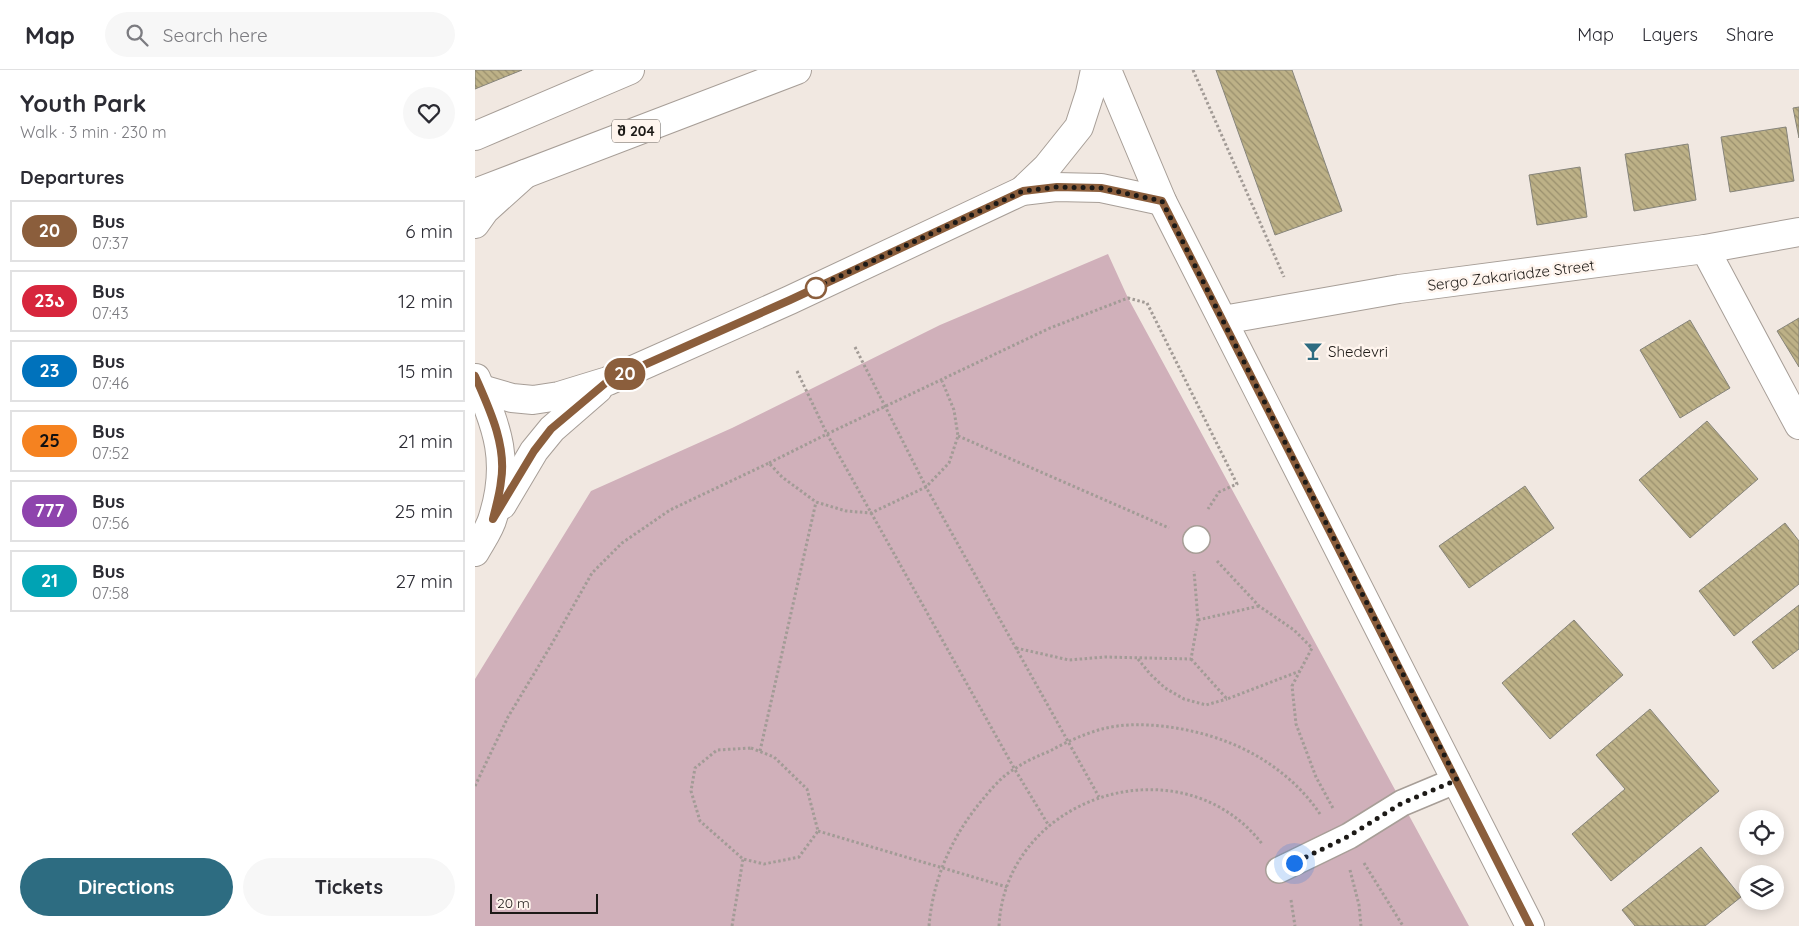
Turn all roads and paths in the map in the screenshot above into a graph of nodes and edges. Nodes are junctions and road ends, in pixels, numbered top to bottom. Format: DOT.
graph roads {
  1 [pos="630,70"];
  2 [pos="797,70"];
  3 [pos="1095,70"];
  4 [pos="1107,70"];
  5 [pos="1193,70"];
  6 [pos="475,136"];
  7 [pos="527,172"];
  8 [pos="1023,191"];
  9 [pos="475,193"];
  10 [pos="1162,201"];
  11 [pos="475,224"];
  12 [pos="1799,232"];
  13 [pos="1705,249"];
  14 [pos="1297,307"];
  15 [pos="1223,320"];
  16 [pos="855,347"];
  17 [pos="797,371"];
  18 [pos="608,381"];
  19 [pos="478,382"];
  20 [pos="885,407"];
  21 [pos="1799,425"];
  22 [pos="827,434"];
  23 [pos="958,436"];
  24 [pos="769,463"];
  25 [pos="926,487"];
  26 [pos="816,502"];
  27 [pos="871,513"];
  28 [pos="493,519"];
  29 [pos="475,552"];
  30 [pos="1259,606"];
  31 [pos="1198,620"];
  32 [pos="1016,648"];
  33 [pos="1138,658"];
  34 [pos="1191,659"];
  35 [pos="1300,671"];
  36 [pos="1227,699"];
  37 [pos="1068,741"];
  38 [pos="760,751"];
  39 [pos="1015,768"];
  40 [pos="1457,780"];
  41 [pos="475,786"];
  42 [pos="1099,797"];
  43 [pos="1049,826"];
  44 [pos="818,831"];
  45 [pos="1337,841"];
  46 [pos="743,858"];
  47 [pos="941,867"];
  48 [pos="1279,870"];
  49 [pos="1007,887"];
  50 [pos="733,926"];
  51 [pos="929,926"];
  52 [pos="999,926"];
  53 [pos="1295,926"];
  54 [pos="1361,926"];
  55 [pos="1530,926"];
  1 -- 6 [label="main road"];
  2 -- 7 [label="main road, შ 204"];
  3 -- 8 [label="main road"];
  4 -- 10 [label="main road"];
  5 -- 14 [label="path"];
  7 -- 9 [label="main road, შ 204"];
  7 -- 11 [label="main road"];
  8 -- 10 [label="main road"];
  8 -- 18 [label="main road"];
  10 -- 15 [label="main road"];
  12 -- 13 [label="main road, Sergo Zakariadze Street"];
  13 -- 14 [label="main road, Sergo Zakariadze Street"];
  13 -- 21 [label="main road"];
  14 -- 15 [label="main road, Sergo Zakariadze Street"];
  15 -- 40 [label="main road"];
  16 -- 20 [label="path"];
  17 -- 22 [label="path"];
  18 -- 19 [label="main road"];
  18 -- 28 [label="main road"];
  19 -- 28 [label="main road"];
  20 -- 22 [label="path"];
  20 -- 23 [label="path"];
  20 -- 25 [label="path"];
  22 -- 24 [label="path"];
  22 -- 27 [label="path"];
  23 -- 25 [label="path"];
  23 -- 31 [label="path"];
  24 -- 26 [label="path"];
  24 -- 41 [label="path"];
  25 -- 27 [label="path"];
  25 -- 32 [label="path"];
  26 -- 27 [label="path"];
  26 -- 38 [label="path"];
  27 -- 39 [label="path"];
  28 -- 29 [label="main road"];
  30 -- 31 [label="path"];
  31 -- 34 [label="path"];
  32 -- 33 [label="path"];
  32 -- 37 [label="path"];
  33 -- 34 [label="path"];
  33 -- 36 [label="path"];
  34 -- 36 [label="path"];
  35 -- 36 [label="path"];
  37 -- 39 [label="path"];
  37 -- 42 [label="path"];
  37 -- 45 [label="path"];
  38 -- 44 [label="path"];
  38 -- 46 [label="path"];
  39 -- 43 [label="path"];
  39 -- 47 [label="path"];
  40 -- 45 [label="street"];
  40 -- 55 [label="main road"];
  42 -- 43 [label="path"];
  42 -- 48 [label="path"];
  43 -- 49 [label="path"];
  44 -- 46 [label="path"];
  44 -- 47 [label="path"];
  45 -- 48 [label="street"];
  45 -- 54 [label="path"];
  46 -- 50 [label="path"];
  47 -- 49 [label="path"];
  47 -- 51 [label="path"];
  48 -- 53 [label="path"];
  49 -- 52 [label="path"];
}
